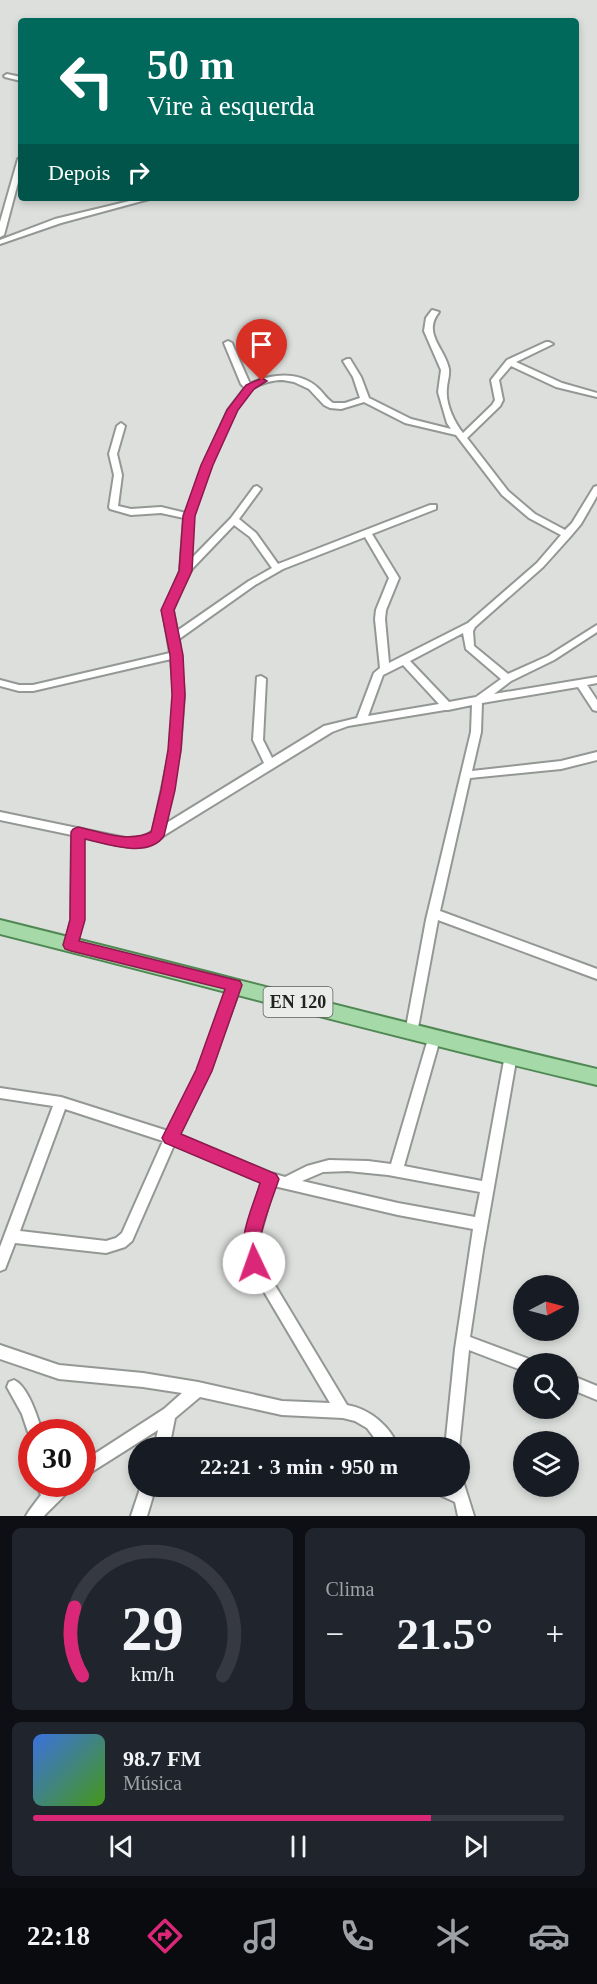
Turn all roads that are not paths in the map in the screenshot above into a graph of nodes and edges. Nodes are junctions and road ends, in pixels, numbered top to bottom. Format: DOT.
graph roads {
  1 [pos="8,76"];
  2 [pos="18,78"];
  3 [pos="18,170"];
  4 [pos="138,201"];
  5 [pos="0,235"];
  6 [pos="0,242"];
  7 [pos="435,312"];
  8 [pos="228,343"];
  9 [pos="549,344"];
  10 [pos="347,361"];
  11 [pos="510,362"];
  12 [pos="250,387"];
  13 [pos="597,395"];
  14 [pos="365,399"];
  15 [pos="121,426"];
  16 [pos="460,436"];
  17 [pos="257,489"];
  18 [pos="597,489"];
  19 [pos="433,507"];
  20 [pos="189,516"];
  21 [pos="234,520"];
  22 [pos="367,533"];
  23 [pos="567,535"];
  24 [pos="277,569"];
  25 [pos="186,571"];
  26 [pos="471,625"];
  27 [pos="597,628"];
  28 [pos="174,638"];
  29 [pos="446,638"];
  30 [pos="469,646"];
  31 [pos="176,655"];
  32 [pos="404,660"];
  33 [pos="385,668"];
  34 [pos="261,679"];
  35 [pos="507,679"];
  36 [pos="597,680"];
  37 [pos="0,683"];
  38 [pos="581,683"];
  39 [pos="477,702"];
  40 [pos="448,707"];
  41 [pos="597,708"];
  42 [pos="361,721"];
  43 [pos="597,756"];
  44 [pos="270,765"];
  45 [pos="466,775"];
  46 [pos="0,816"];
  47 [pos="78,832"];
  48 [pos="157,836"];
  49 [pos="435,914"];
  50 [pos="0,927"];
  51 [pos="71,945"];
  52 [pos="597,974"];
  53 [pos="235,985"];
  54 [pos="411,1033"];
  55 [pos="434,1038"];
  56 [pos="511,1055"];
  57 [pos="597,1077"];
  58 [pos="0,1093"];
  59 [pos="62,1102"];
  60 [pos="171,1138"];
  61 [pos="396,1171"];
  62 [pos="270,1179"];
  63 [pos="286,1183"];
  64 [pos="487,1188"];
  65 [pos="480,1224"];
  66 [pos="12,1236"];
  67 [pos="0,1265"];
  68 [pos="463,1341"];
  69 [pos="0,1352"];
  70 [pos="513,1360"];
  71 [pos="579,1386"];
  72 [pos="14,1387"];
  73 [pos="198,1389"];
  74 [pos="597,1393"];
  75 [pos="343,1411"];
  76 [pos="169,1414"];
  77 [pos="31,1419"];
  78 [pos="164,1437"];
  79 [pos="383,1437"];
  80 [pos="453,1437"];
  81 [pos="96,1462"];
  82 [pos="44,1497"];
  83 [pos="145,1497"];
  84 [pos="460,1497"];
  85 [pos="34,1516"];
  86 [pos="139,1516"];
  87 [pos="466,1516"];
  1 -- 2 [label="street"];
  3 -- 5 [label="street"];
  4 -- 6 [label="street"];
  7 -- 16 [label="street"];
  8 -- 12 [label="street"];
  9 -- 11 [label="street"];
  10 -- 14 [label="street"];
  11 -- 13 [label="street"];
  11 -- 16 [label="street"];
  12 -- 14 [label="street"];
  12 -- 20 [label="street"];
  14 -- 16 [label="street"];
  15 -- 20 [label="street"];
  16 -- 23 [label="street"];
  17 -- 21 [label="street"];
  18 -- 23 [label="street"];
  19 -- 22 [label="street"];
  20 -- 25 [label="street"];
  21 -- 24 [label="street"];
  21 -- 25 [label="street"];
  22 -- 24 [label="street"];
  22 -- 33 [label="street"];
  23 -- 26 [label="street"];
  24 -- 28 [label="street"];
  25 -- 28 [label="street"];
  26 -- 29 [label="street"];
  26 -- 30 [label="street"];
  27 -- 35 [label="street"];
  28 -- 31 [label="street"];
  29 -- 30 [label="street"];
  29 -- 32 [label="street"];
  30 -- 35 [label="street"];
  31 -- 37 [label="street"];
  31 -- 48 [label="street"];
  32 -- 33 [label="street"];
  32 -- 40 [label="street"];
  33 -- 42 [label="street"];
  34 -- 44 [label="street"];
  35 -- 39 [label="street"];
  36 -- 38 [label="street"];
  38 -- 39 [label="street"];
  38 -- 41 [label="street"];
  39 -- 40 [label="street"];
  39 -- 45 [label="street"];
  40 -- 42 [label="street"];
  42 -- 44 [label="street"];
  43 -- 45 [label="street"];
  44 -- 48 [label="street"];
  45 -- 49 [label="street"];
  46 -- 47 [label="street"];
  47 -- 48 [label="street"];
  47 -- 51 [label="street"];
  49 -- 52 [label="street"];
  49 -- 54 [label="street"];
  50 -- 51 [label="main road, EN 120"];
  51 -- 53 [label="main road, EN 120"];
  53 -- 54 [label="main road, EN 120"];
  53 -- 60 [label="street"];
  54 -- 55 [label="main road, EN 120"];
  55 -- 56 [label="main road, EN 120"];
  55 -- 61 [label="street"];
  56 -- 57 [label="main road, EN 120"];
  56 -- 64 [label="street"];
  58 -- 59 [label="street"];
  59 -- 60 [label="street"];
  59 -- 66 [label="street"];
  60 -- 62 [label="street"];
  60 -- 66 [label="street"];
  61 -- 63 [label="street"];
  61 -- 64 [label="street"];
  62 -- 63 [label="street"];
  62 -- 75 [label="street"];
  63 -- 65 [label="street"];
  64 -- 65 [label="street"];
  65 -- 68 [label="street"];
  66 -- 67 [label="street"];
  68 -- 70 [label="street"];
  68 -- 80 [label="street"];
  69 -- 73 [label="street"];
  71 -- 74 [label="street"];
  72 -- 77 [label="street"];
  73 -- 75 [label="street"];
  73 -- 76 [label="street"];
  75 -- 79 [label="street"];
  76 -- 78 [label="street"];
  76 -- 81 [label="street"];
  82 -- 85 [label="street"];
  83 -- 86 [label="street"];
  84 -- 87 [label="street"];
}
